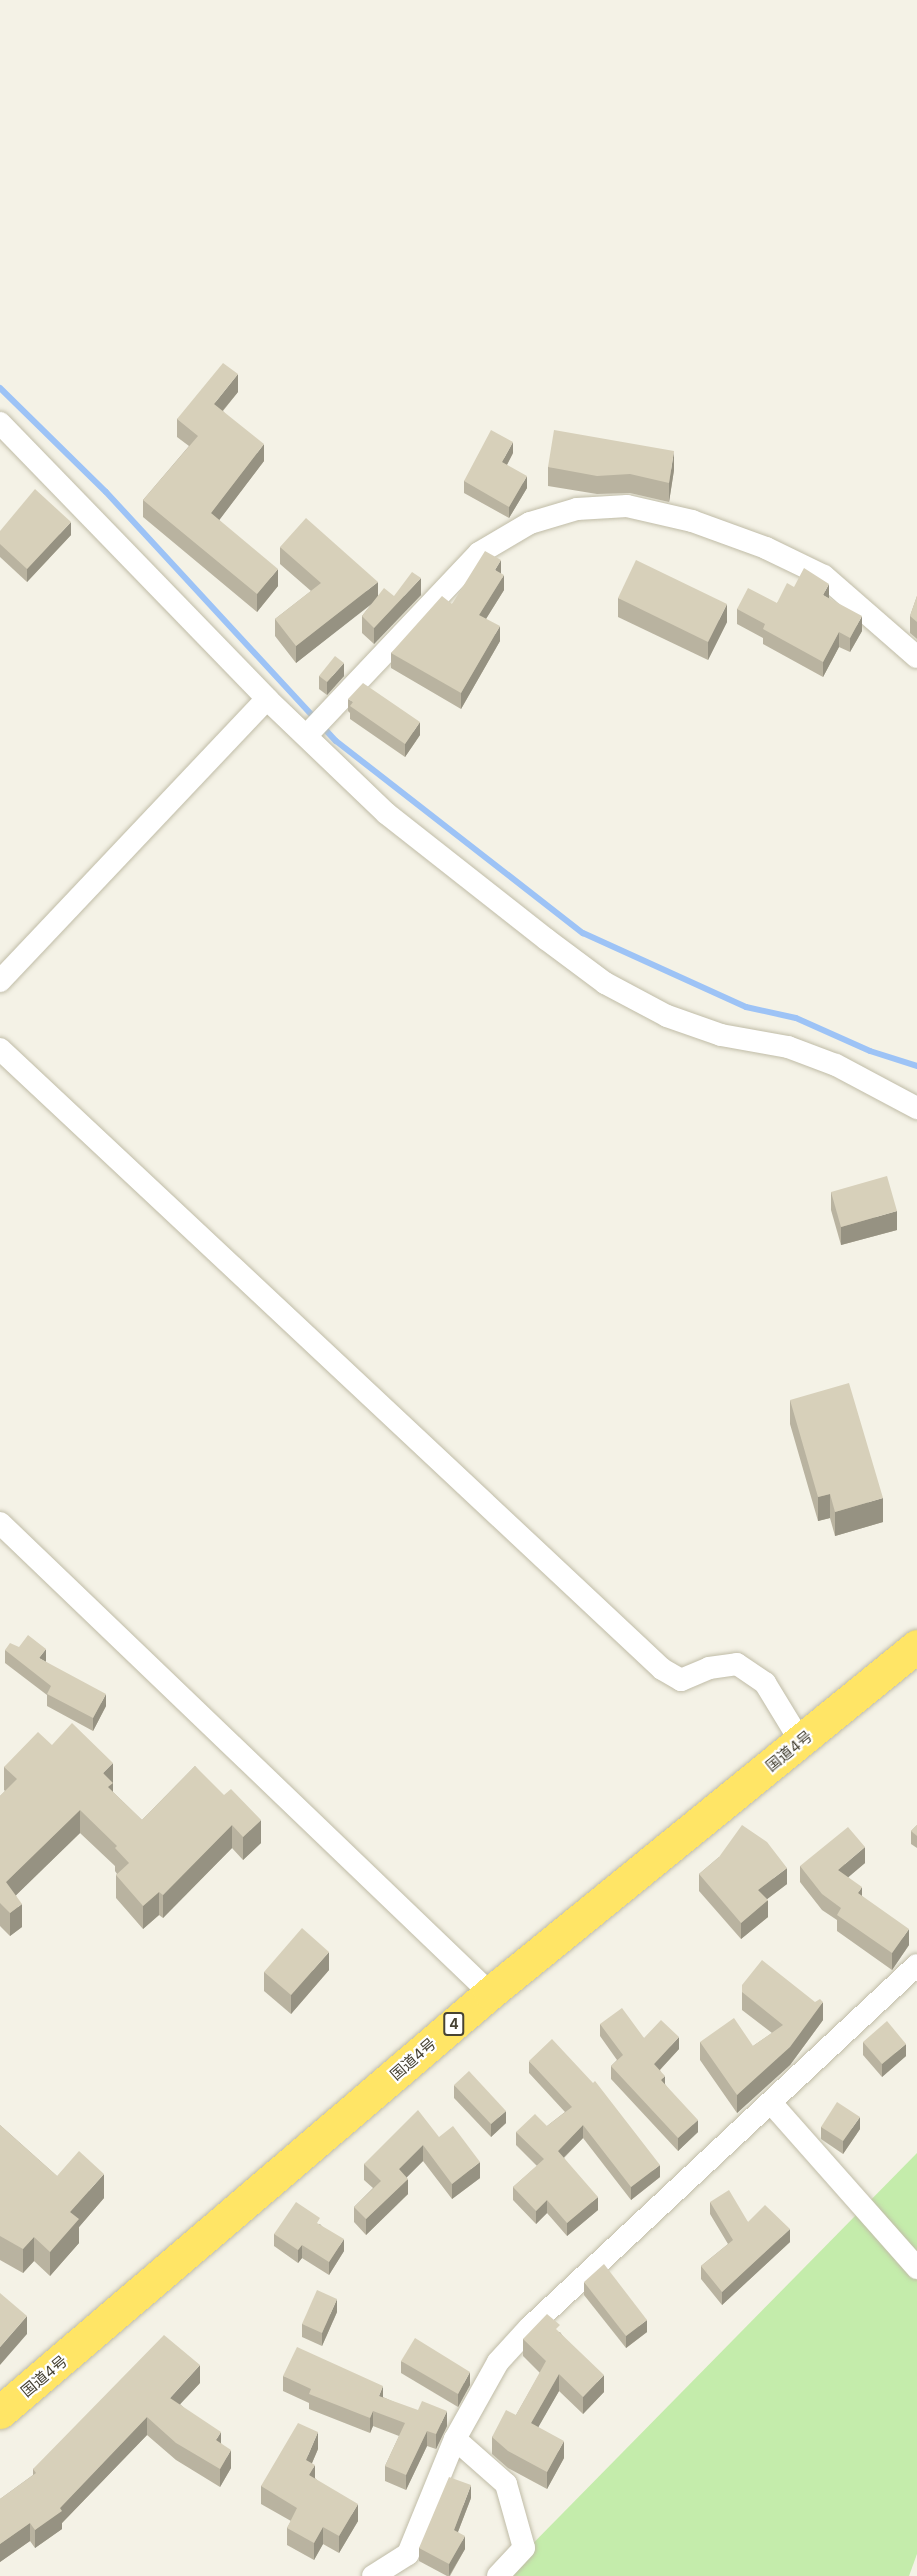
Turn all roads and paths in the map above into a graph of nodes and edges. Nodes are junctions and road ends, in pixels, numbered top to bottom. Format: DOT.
graph roads {
  1 [pos="0,423"];
  2 [pos="917,657"];
  3 [pos="267,699"];
  4 [pos="316,726"];
  5 [pos="0,981"];
  6 [pos="0,1049"];
  7 [pos="917,1108"];
  8 [pos="0,1523"];
  9 [pos="917,1646"];
  10 [pos="801,1742"];
  11 [pos="917,1965"];
  12 [pos="490,1993"];
  13 [pos="772,2104"];
  14 [pos="917,2268"];
  15 [pos="0,2412"];
  16 [pos="455,2439"];
  17 [pos="373,2576"];
  18 [pos="498,2576"];
  1 -- 3 [label="street"];
  2 -- 4 [label="street"];
  3 -- 4 [label="street"];
  3 -- 5 [label="street"];
  4 -- 7 [label="street"];
  6 -- 10 [label="street"];
  8 -- 12 [label="street"];
  9 -- 10 [label="highway, 国道4号 / 4"];
  10 -- 12 [label="highway, 国道4号 / 4"];
  11 -- 13 [label="street"];
  12 -- 15 [label="highway, 国道4号 / 4"];
  13 -- 14 [label="street"];
  13 -- 16 [label="street"];
  16 -- 17 [label="street"];
  16 -- 18 [label="street"];
}
